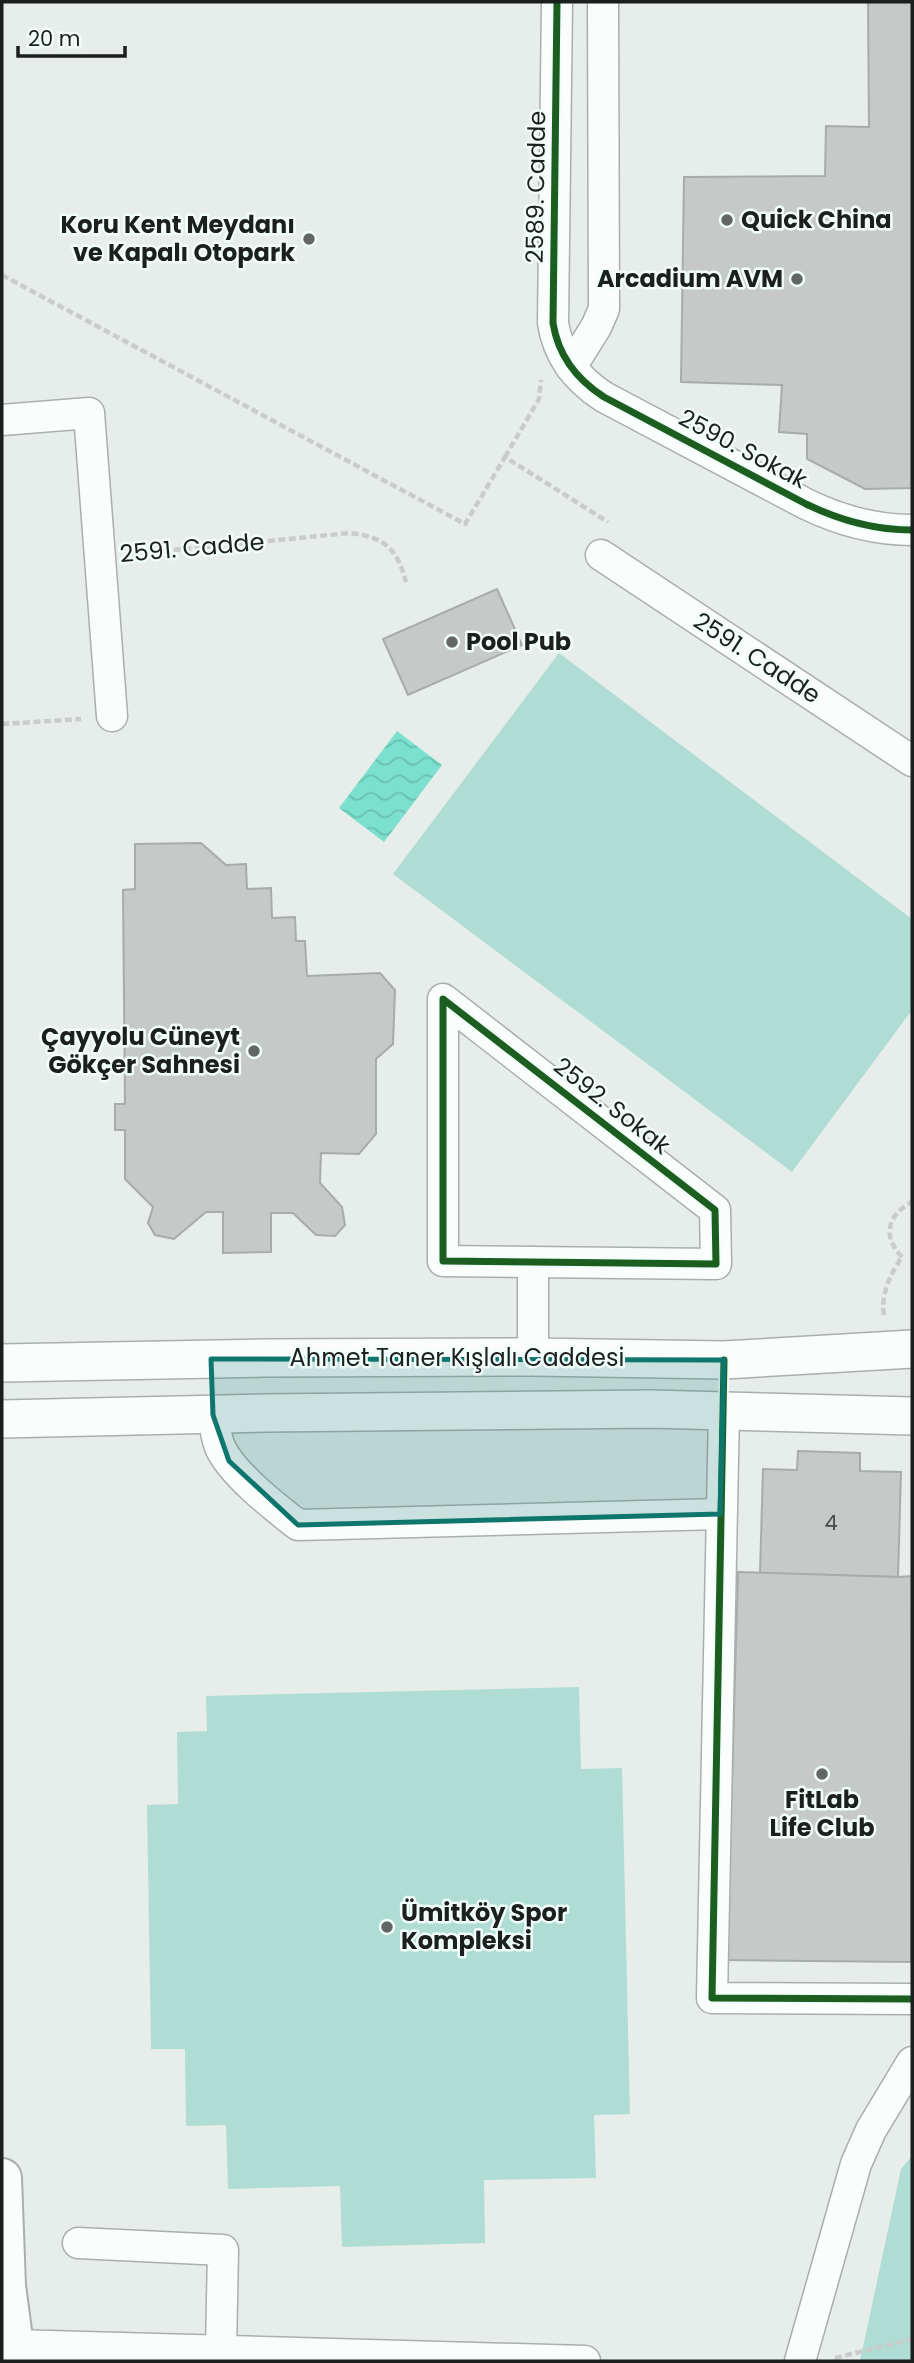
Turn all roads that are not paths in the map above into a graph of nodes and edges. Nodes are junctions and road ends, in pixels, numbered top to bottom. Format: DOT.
graph roads {
  1 [pos="557,2"];
  2 [pos="603,2"];
  3 [pos="556,93"];
  4 [pos="603,94"];
  5 [pos="571,367"];
  6 [pos="2,420"];
  7 [pos="912,530"];
  8 [pos="601,555"];
  9 [pos="111,716"];
  10 [pos="912,761"];
  11 [pos="533,1262"];
  12 [pos="912,1349"];
  13 [pos="533,1357"];
  14 [pos="211,1359"];
  15 [pos="723,1360"];
  16 [pos="2,1363"];
  17 [pos="724,1410"];
  18 [pos="213,1415"];
  19 [pos="912,1416"];
  20 [pos="2,1419"];
  21 [pos="720,1514"];
  22 [pos="912,1999"];
  23 [pos="912,2062"];
  24 [pos="2,2178"];
  25 [pos="78,2243"];
  26 [pos="10,2351"];
  27 [pos="221,2351"];
  28 [pos="131,2355"];
  29 [pos="586,2361"];
  30 [pos="800,2361"];
  1 -- 3 [label="street, 2589. Cadde"];
  2 -- 4 [label="street"];
  3 -- 4 [label="street"];
  3 -- 5 [label="street, 2589. Cadde"];
  4 -- 5 [label="street"];
  5 -- 7 [label="street, 2590. Sokak"];
  6 -- 9 [label="street, 2591. Cadde"];
  8 -- 10 [label="street, 2591. Cadde"];
  11 -- 11 [label="street, 2592. Sokak"];
  11 -- 13 [label="street"];
  12 -- 15 [label="street, Ahmet Taner Kışlalı Caddesi"];
  13 -- 14 [label="street, Ahmet Taner Kışlalı Caddesi"];
  13 -- 15 [label="street, Ahmet Taner Kışlalı Caddesi"];
  14 -- 16 [label="street, Ahmet Taner Kışlalı Caddesi"];
  14 -- 18 [label="street"];
  15 -- 17 [label="street"];
  17 -- 18 [label="street"];
  17 -- 19 [label="street"];
  17 -- 21 [label="street"];
  18 -- 20 [label="street"];
  18 -- 21 [label="street"];
  21 -- 22 [label="street"];
  23 -- 30 [label="street"];
  24 -- 26 [label="main road"];
  25 -- 27 [label="street"];
  26 -- 28 [label="street"];
  27 -- 28 [label="street"];
  27 -- 29 [label="street"];
}
